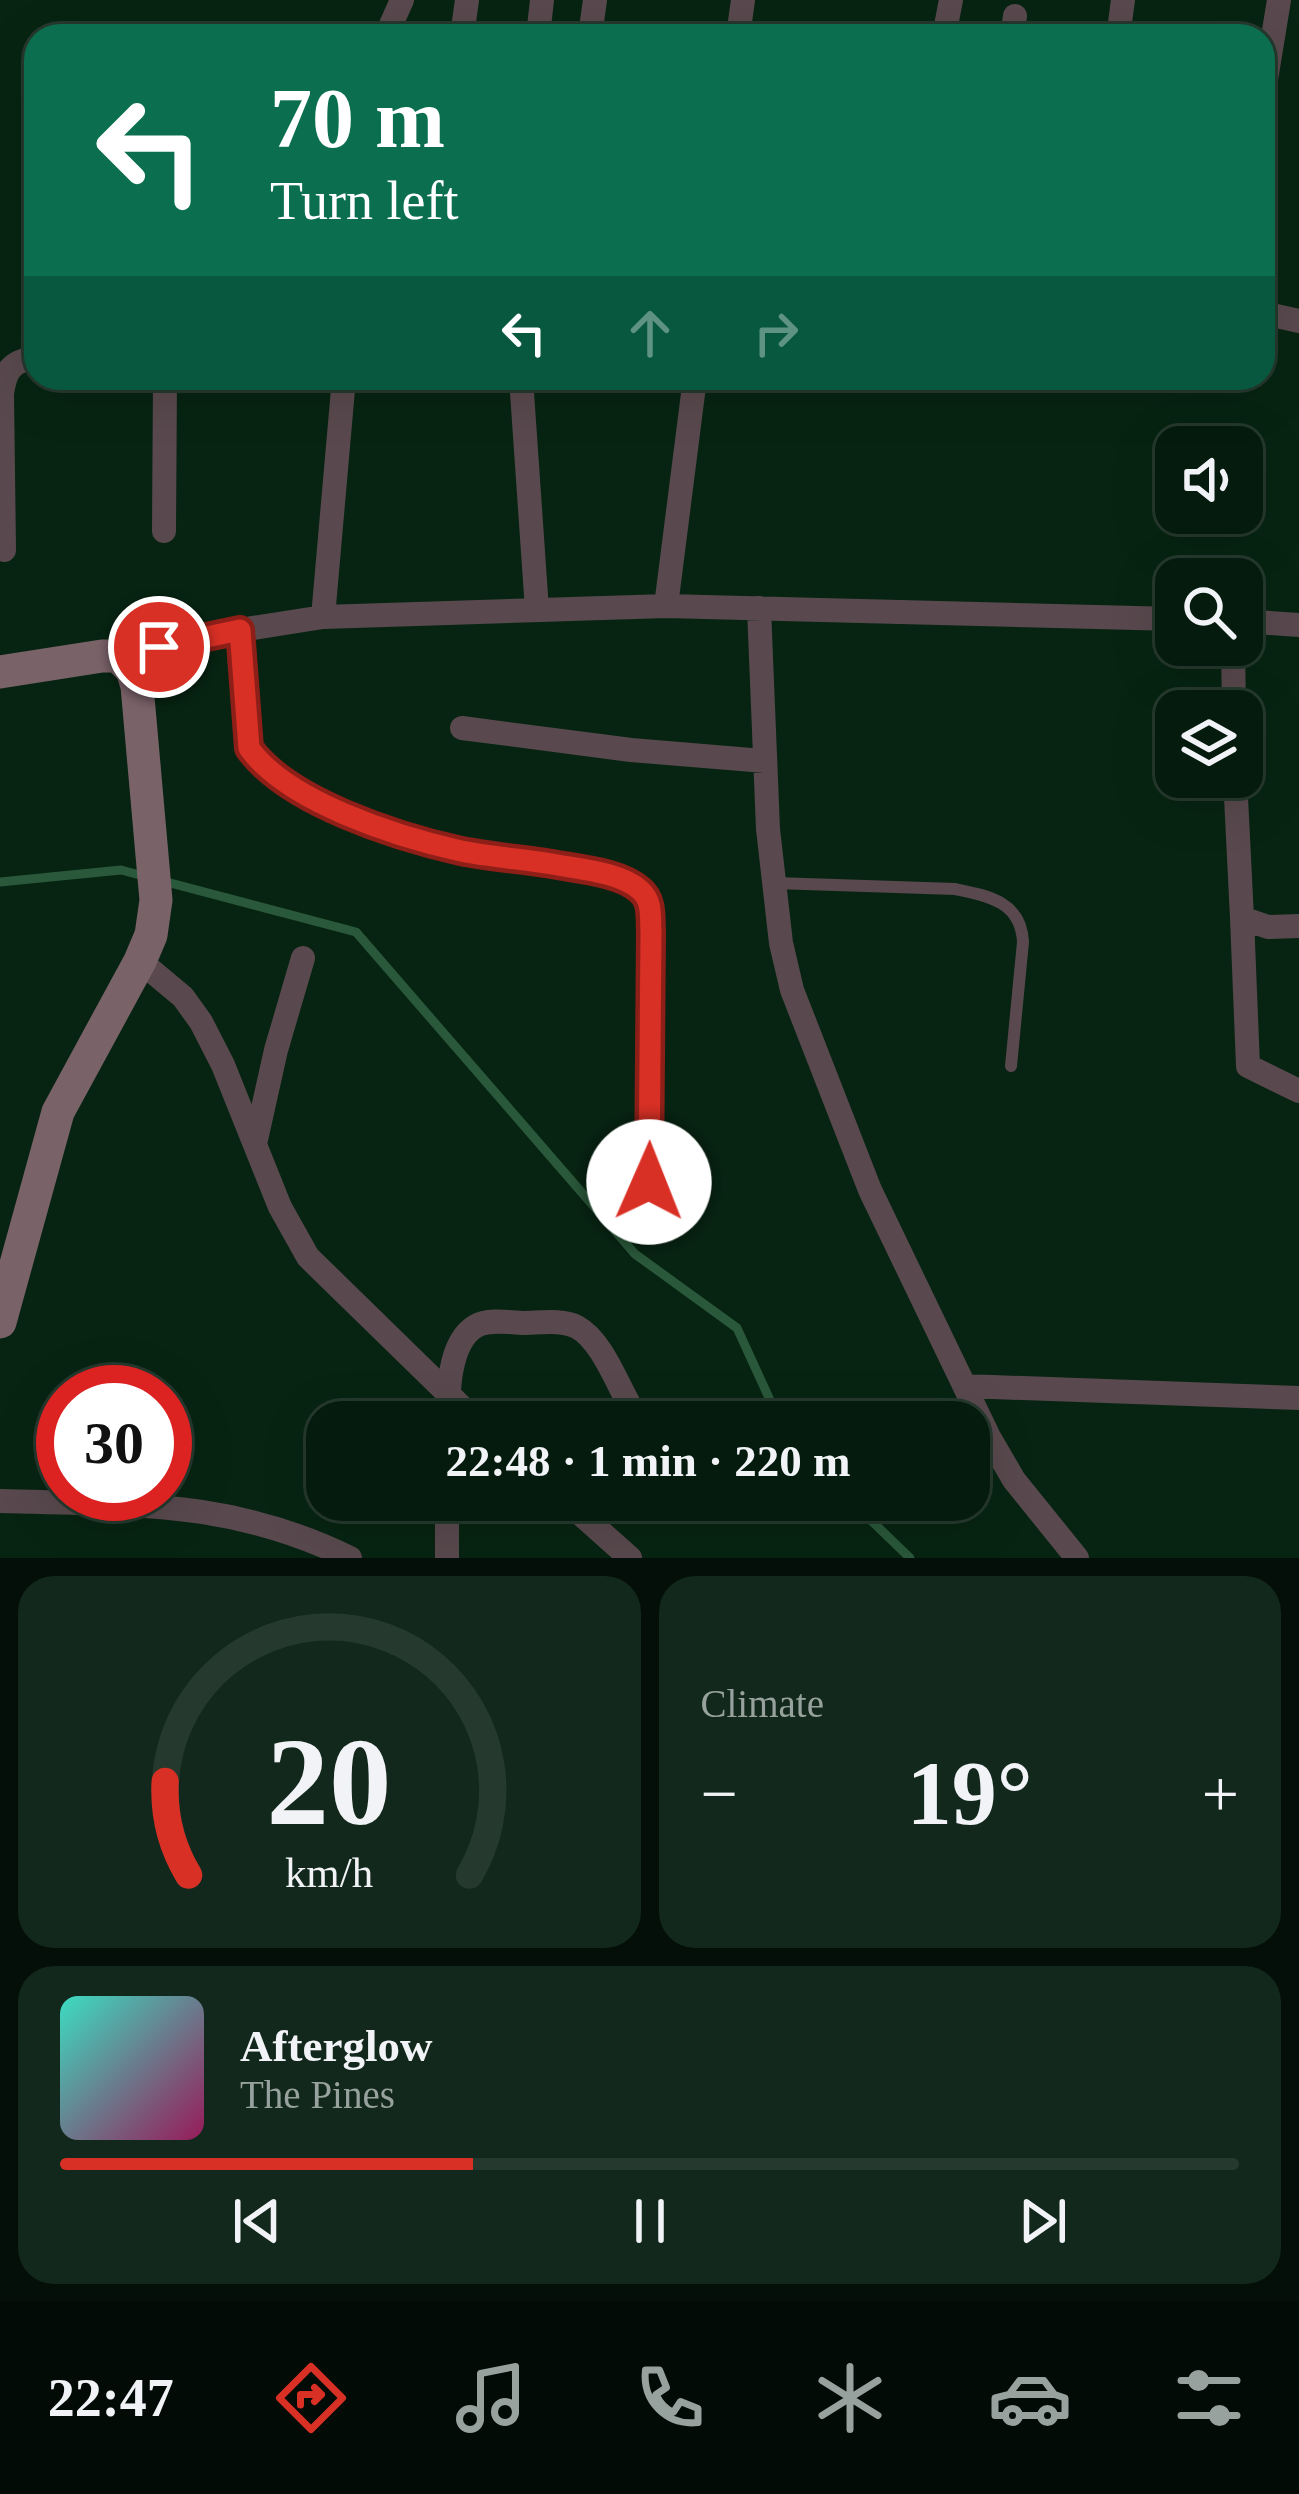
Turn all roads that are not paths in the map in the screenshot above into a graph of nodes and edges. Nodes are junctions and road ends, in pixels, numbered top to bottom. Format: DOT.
graph roads {
  1 [pos="24,360"];
  2 [pos="165,390"];
  3 [pos="343,390"];
  4 [pos="521,390"];
  5 [pos="693,390"];
  6 [pos="164,531"];
  7 [pos="4,550"];
  8 [pos="666,606"];
  9 [pos="759,608"];
  10 [pos="537,610"];
  11 [pos="323,617"];
  12 [pos="1155,618"];
  13 [pos="1263,622"];
  14 [pos="1299,625"];
  15 [pos="240,630"];
  16 [pos="118,656"];
  17 [pos="0,672"];
  18 [pos="462,728"];
  19 [pos="765,761"];
  20 [pos="1236,798"];
  21 [pos="774,883"];
  22 [pos="1242,918"];
  23 [pos="1299,926"];
  24 [pos="303,958"];
  25 [pos="140,961"];
  26 [pos="1012,1066"];
  27 [pos="1299,1091"];
  28 [pos="255,1144"];
  29 [pos="649,1182"];
  30 [pos="0,1322"];
  31 [pos="965,1386"];
  32 [pos="448,1395"];
  33 [pos="1299,1398"];
  34 [pos="448,1401"];
  35 [pos="454,1401"];
  36 [pos="627,1401"];
  37 [pos="0,1501"];
  38 [pos="447,1521"];
  39 [pos="589,1521"];
  40 [pos="350,1558"];
  41 [pos="447,1558"];
  42 [pos="630,1558"];
  43 [pos="1077,1558"];
  1 -- 7 [label="street"];
  2 -- 6 [label="street"];
  3 -- 11 [label="street"];
  4 -- 10 [label="street"];
  5 -- 8 [label="street"];
  8 -- 9 [label="street"];
  8 -- 10 [label="street"];
  9 -- 12 [label="street"];
  9 -- 19 [label="street"];
  10 -- 11 [label="street"];
  11 -- 15 [label="street"];
  13 -- 14 [label="street"];
  15 -- 16 [label="street"];
  15 -- 29 [label="street"];
  16 -- 17 [label="street"];
  16 -- 25 [label="street"];
  18 -- 19 [label="street"];
  19 -- 21 [label="street"];
  20 -- 22 [label="street"];
  21 -- 26 [label="lane"];
  21 -- 31 [label="street"];
  22 -- 23 [label="street"];
  22 -- 27 [label="street"];
  24 -- 28 [label="street"];
  25 -- 28 [label="street"];
  25 -- 30 [label="street"];
  28 -- 32 [label="street"];
  31 -- 33 [label="street"];
  31 -- 43 [label="street"];
  32 -- 34 [label="street"];
  32 -- 35 [label="street"];
  32 -- 36 [label="street"];
  37 -- 40 [label="street"];
  38 -- 41 [label="street"];
  39 -- 42 [label="street"];
}
